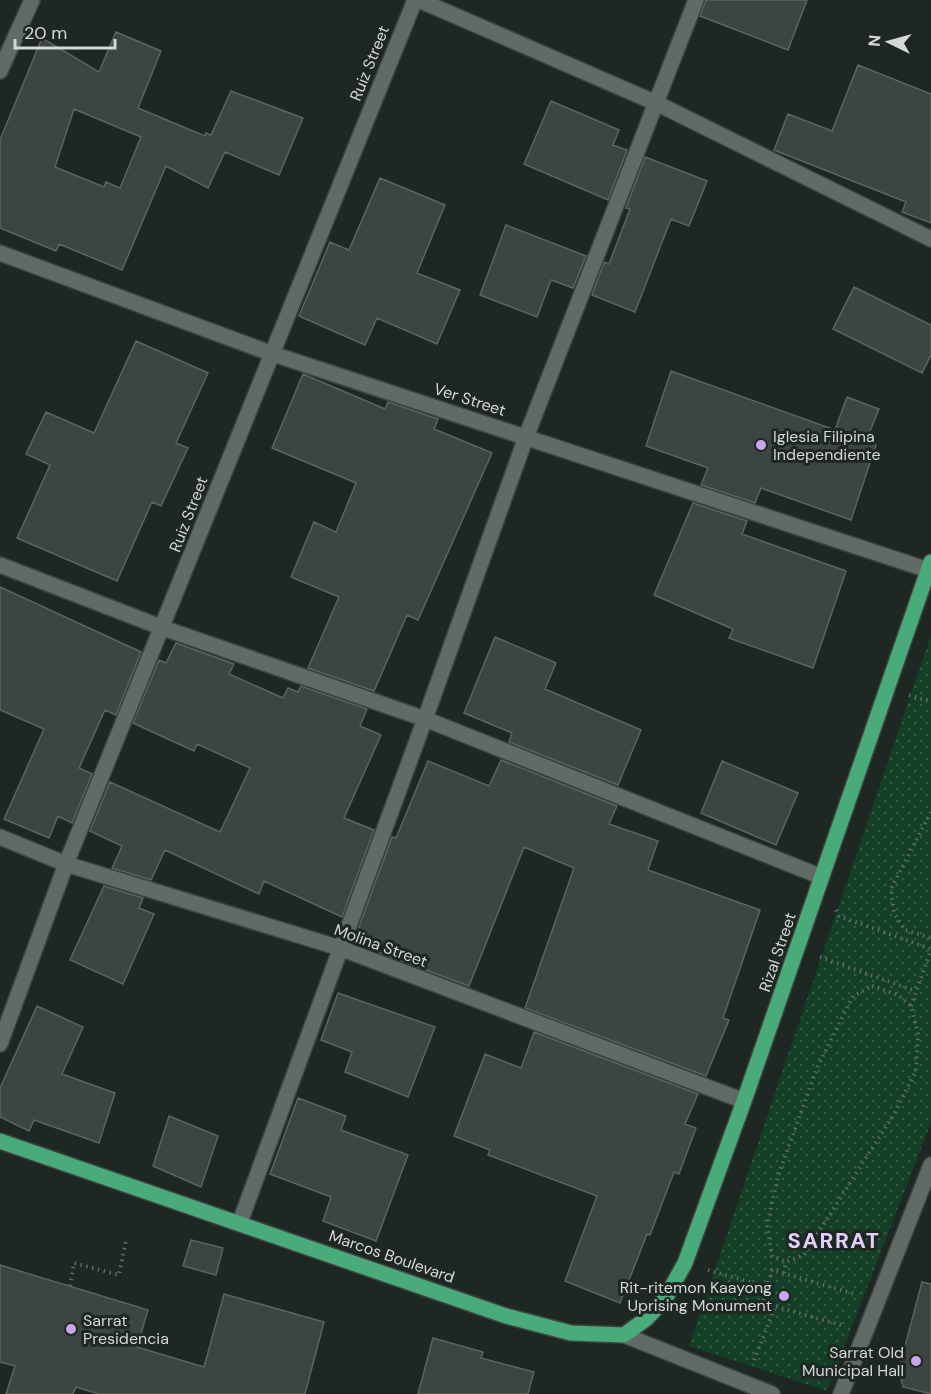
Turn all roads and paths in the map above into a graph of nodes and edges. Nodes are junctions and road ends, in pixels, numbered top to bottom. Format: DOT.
graph roads {
  1 [pos="32,0"];
  2 [pos="417,0"];
  3 [pos="696,0"];
  4 [pos="0,71"];
  5 [pos="656,103"];
  6 [pos="931,239"];
  7 [pos="0,253"];
  8 [pos="270,353"];
  9 [pos="526,437"];
  10 [pos="0,565"];
  11 [pos="930,568"];
  12 [pos="163,628"];
  13 [pos="425,719"];
  14 [pos="931,812"];
  15 [pos="0,837"];
  16 [pos="66,864"];
  17 [pos="822,878"];
  18 [pos="931,938"];
  19 [pos="340,948"];
  20 [pos="797,949"];
  21 [pos="931,949"];
  22 [pos="916,991"];
  23 [pos="911,1006"];
  24 [pos="0,1044"];
  25 [pos="744,1101"];
  26 [pos="0,1141"];
  27 [pos="931,1164"];
  28 [pos="240,1222"];
  29 [pos="126,1240"];
  30 [pos="786,1262"];
  31 [pos="685,1263"];
  32 [pos="784,1274"];
  33 [pos="69,1286"];
  34 [pos="767,1287"];
  35 [pos="878,1300"];
  36 [pos="775,1307"];
  37 [pos="865,1332"];
  38 [pos="624,1335"];
  39 [pos="745,1383"];
  40 [pos="772,1394"];
  41 [pos="841,1394"];
  1 -- 4 [label="street"];
  2 -- 5 [label="street"];
  2 -- 8 [label="street, Ruiz Street"];
  3 -- 5 [label="street"];
  5 -- 6 [label="street"];
  5 -- 9 [label="street"];
  7 -- 8 [label="street, Ver Street"];
  8 -- 9 [label="street, Ver Street"];
  8 -- 12 [label="street, Ruiz Street"];
  9 -- 11 [label="street, Ver Street"];
  9 -- 13 [label="street"];
  10 -- 12 [label="street"];
  11 -- 17 [label="main road, Rizal Street"];
  12 -- 13 [label="street"];
  12 -- 16 [label="street, Ruiz Street"];
  13 -- 17 [label="street"];
  13 -- 19 [label="street"];
  14 -- 18 [label="path"];
  15 -- 16 [label="street, Molina Street"];
  16 -- 19 [label="street, Molina Street"];
  16 -- 24 [label="street, Ruiz Street"];
  17 -- 20 [label="main road, Rizal Street"];
  17 -- 21 [label="path"];
  19 -- 25 [label="street, Molina Street"];
  19 -- 28 [label="street"];
  20 -- 22 [label="path"];
  20 -- 25 [label="main road, Rizal Street"];
  21 -- 22 [label="path"];
  22 -- 23 [label="path"];
  23 -- 30 [label="path"];
  23 -- 30 [label="path"];
  25 -- 31 [label="main road, Rizal Street"];
  26 -- 28 [label="main road, Marcos Boulevard"];
  27 -- 35 [label="street"];
  28 -- 38 [label="main road, Marcos Boulevard"];
  29 -- 33 [label="path"];
  30 -- 32 [label="path"];
  31 -- 34 [label="path"];
  31 -- 38 [label="main road, Rizal Street"];
  32 -- 34 [label="path"];
  32 -- 35 [label="path"];
  34 -- 36 [label="path"];
  35 -- 37 [label="street"];
  36 -- 37 [label="path"];
  36 -- 39 [label="path"];
  37 -- 41 [label="street"];
  38 -- 39 [label="street, Marcos Boulevard"];
  39 -- 40 [label="street, Marcos Boulevard"];
}
